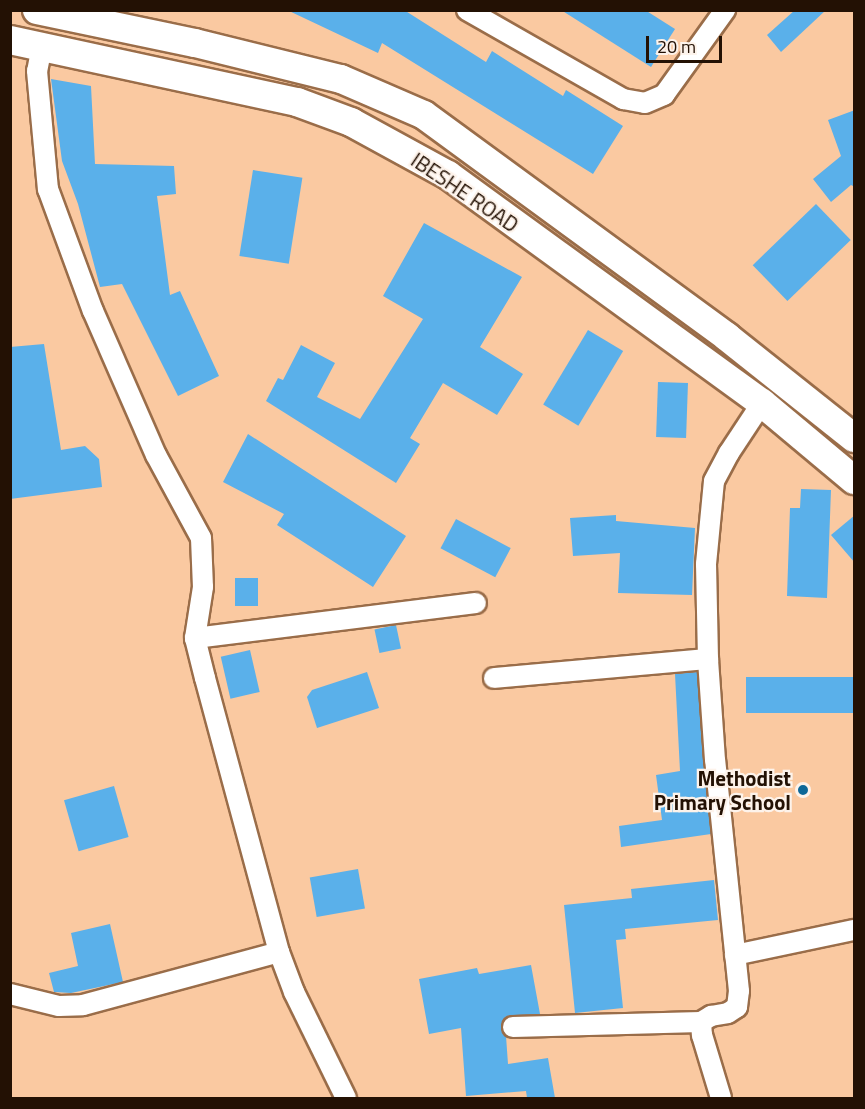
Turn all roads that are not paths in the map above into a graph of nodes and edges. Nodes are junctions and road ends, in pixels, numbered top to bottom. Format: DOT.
graph roads {
  1 [pos="36,10"];
  2 [pos="466,10"];
  3 [pos="725,10"];
  4 [pos="10,40"];
  5 [pos="42,46"];
  6 [pos="762,403"];
  7 [pos="855,438"];
  8 [pos="855,480"];
  9 [pos="476,603"];
  10 [pos="195,638"];
  11 [pos="708,660"];
  12 [pos="494,678"];
  13 [pos="855,930"];
  14 [pos="279,952"];
  15 [pos="735,955"];
  16 [pos="10,994"];
  17 [pos="701,1022"];
  18 [pos="513,1027"];
  19 [pos="346,1098"];
  20 [pos="721,1098"];
  1 -- 7 [label="main road, IBESHE ROAD"];
  2 -- 3 [label="street"];
  4 -- 5 [label="main road, IBESHE ROAD"];
  5 -- 6 [label="main road, IBESHE ROAD"];
  5 -- 10 [label="street"];
  6 -- 8 [label="main road, IBESHE ROAD"];
  6 -- 11 [label="street"];
  9 -- 10 [label="street"];
  10 -- 14 [label="street"];
  11 -- 12 [label="street"];
  11 -- 15 [label="street"];
  13 -- 15 [label="street"];
  14 -- 16 [label="street"];
  14 -- 19 [label="street"];
  15 -- 17 [label="street"];
  17 -- 18 [label="street"];
  17 -- 20 [label="street"];
}
